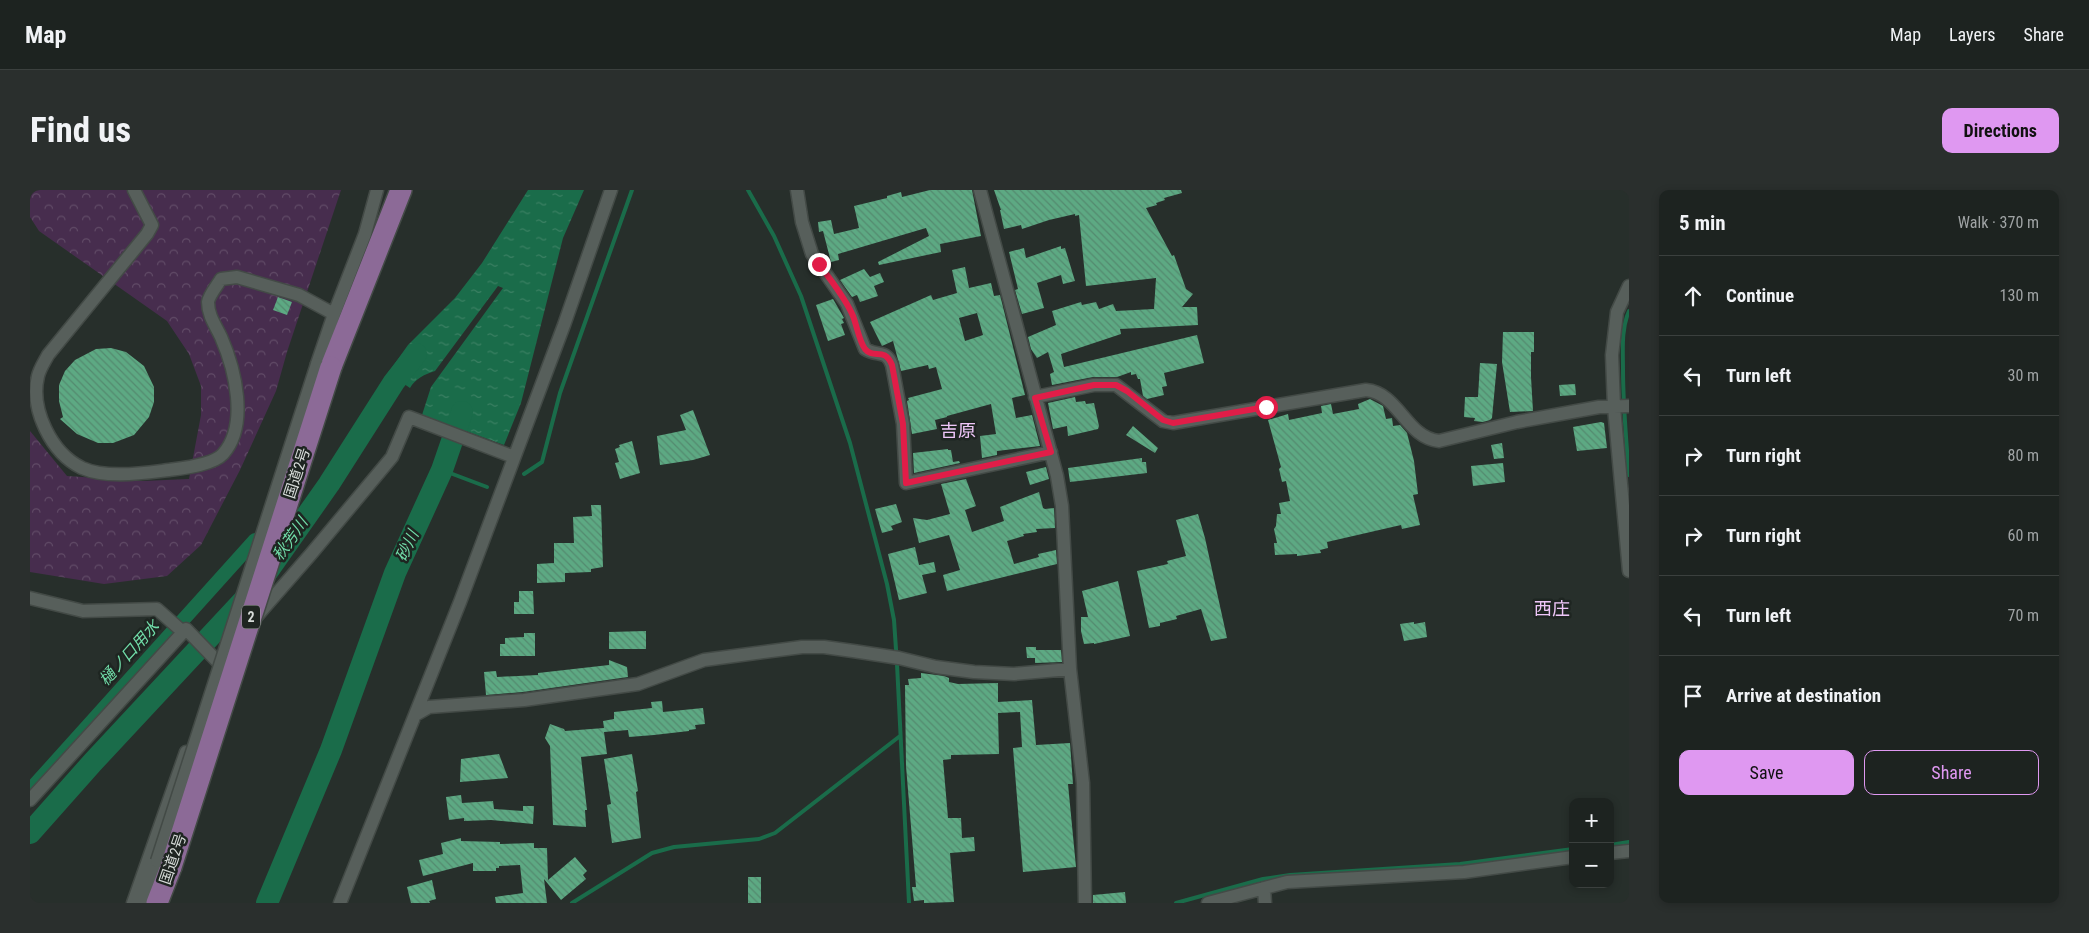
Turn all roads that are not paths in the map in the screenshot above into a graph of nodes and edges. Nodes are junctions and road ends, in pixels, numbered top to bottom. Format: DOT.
graph roads {
  1 [pos="134,190"];
  2 [pos="377,190"];
  3 [pos="401,190"];
  4 [pos="612,190"];
  5 [pos="797,190"];
  6 [pos="980,190"];
  7 [pos="1629,286"];
  8 [pos="334,314"];
  9 [pos="324,366"];
  10 [pos="1035,398"];
  11 [pos="1622,406"];
  12 [pos="1051,452"];
  13 [pos="514,457"];
  14 [pos="1629,571"];
  15 [pos="30,598"];
  16 [pos="181,629"];
  17 [pos="216,660"];
  18 [pos="1070,669"];
  19 [pos="416,714"];
  20 [pos="30,800"];
  21 [pos="1629,851"];
  22 [pos="1614,853"];
  23 [pos="1569,858"];
  24 [pos="164,864"];
  25 [pos="1264,888"];
  26 [pos="133,903"];
  27 [pos="144,903"];
  28 [pos="157,903"];
  29 [pos="340,903"];
  30 [pos="1085,903"];
  31 [pos="1208,903"];
  32 [pos="1266,903"];
  1 -- 8 [label="street"];
  2 -- 8 [label="street"];
  3 -- 9 [label="highway, 国道2号 / 2"];
  4 -- 13 [label="street"];
  5 -- 12 [label="street"];
  6 -- 10 [label="street"];
  7 -- 11 [label="street"];
  8 -- 9 [label="street"];
  9 -- 24 [label="highway, 国道2号 / 2, bridge"];
  10 -- 11 [label="street"];
  10 -- 12 [label="street"];
  11 -- 14 [label="street"];
  12 -- 18 [label="street"];
  13 -- 17 [label="street"];
  13 -- 19 [label="street"];
  15 -- 16 [label="street"];
  16 -- 17 [label="street"];
  16 -- 20 [label="street"];
  17 -- 26 [label="street"];
  18 -- 19 [label="street"];
  18 -- 30 [label="street"];
  19 -- 29 [label="street"];
  21 -- 22 [label="street"];
  23 -- 25 [label="street"];
  24 -- 27 [label="street"];
  24 -- 28 [label="highway, 国道2号 / 2"];
  25 -- 31 [label="street"];
  25 -- 32 [label="street"];
}
